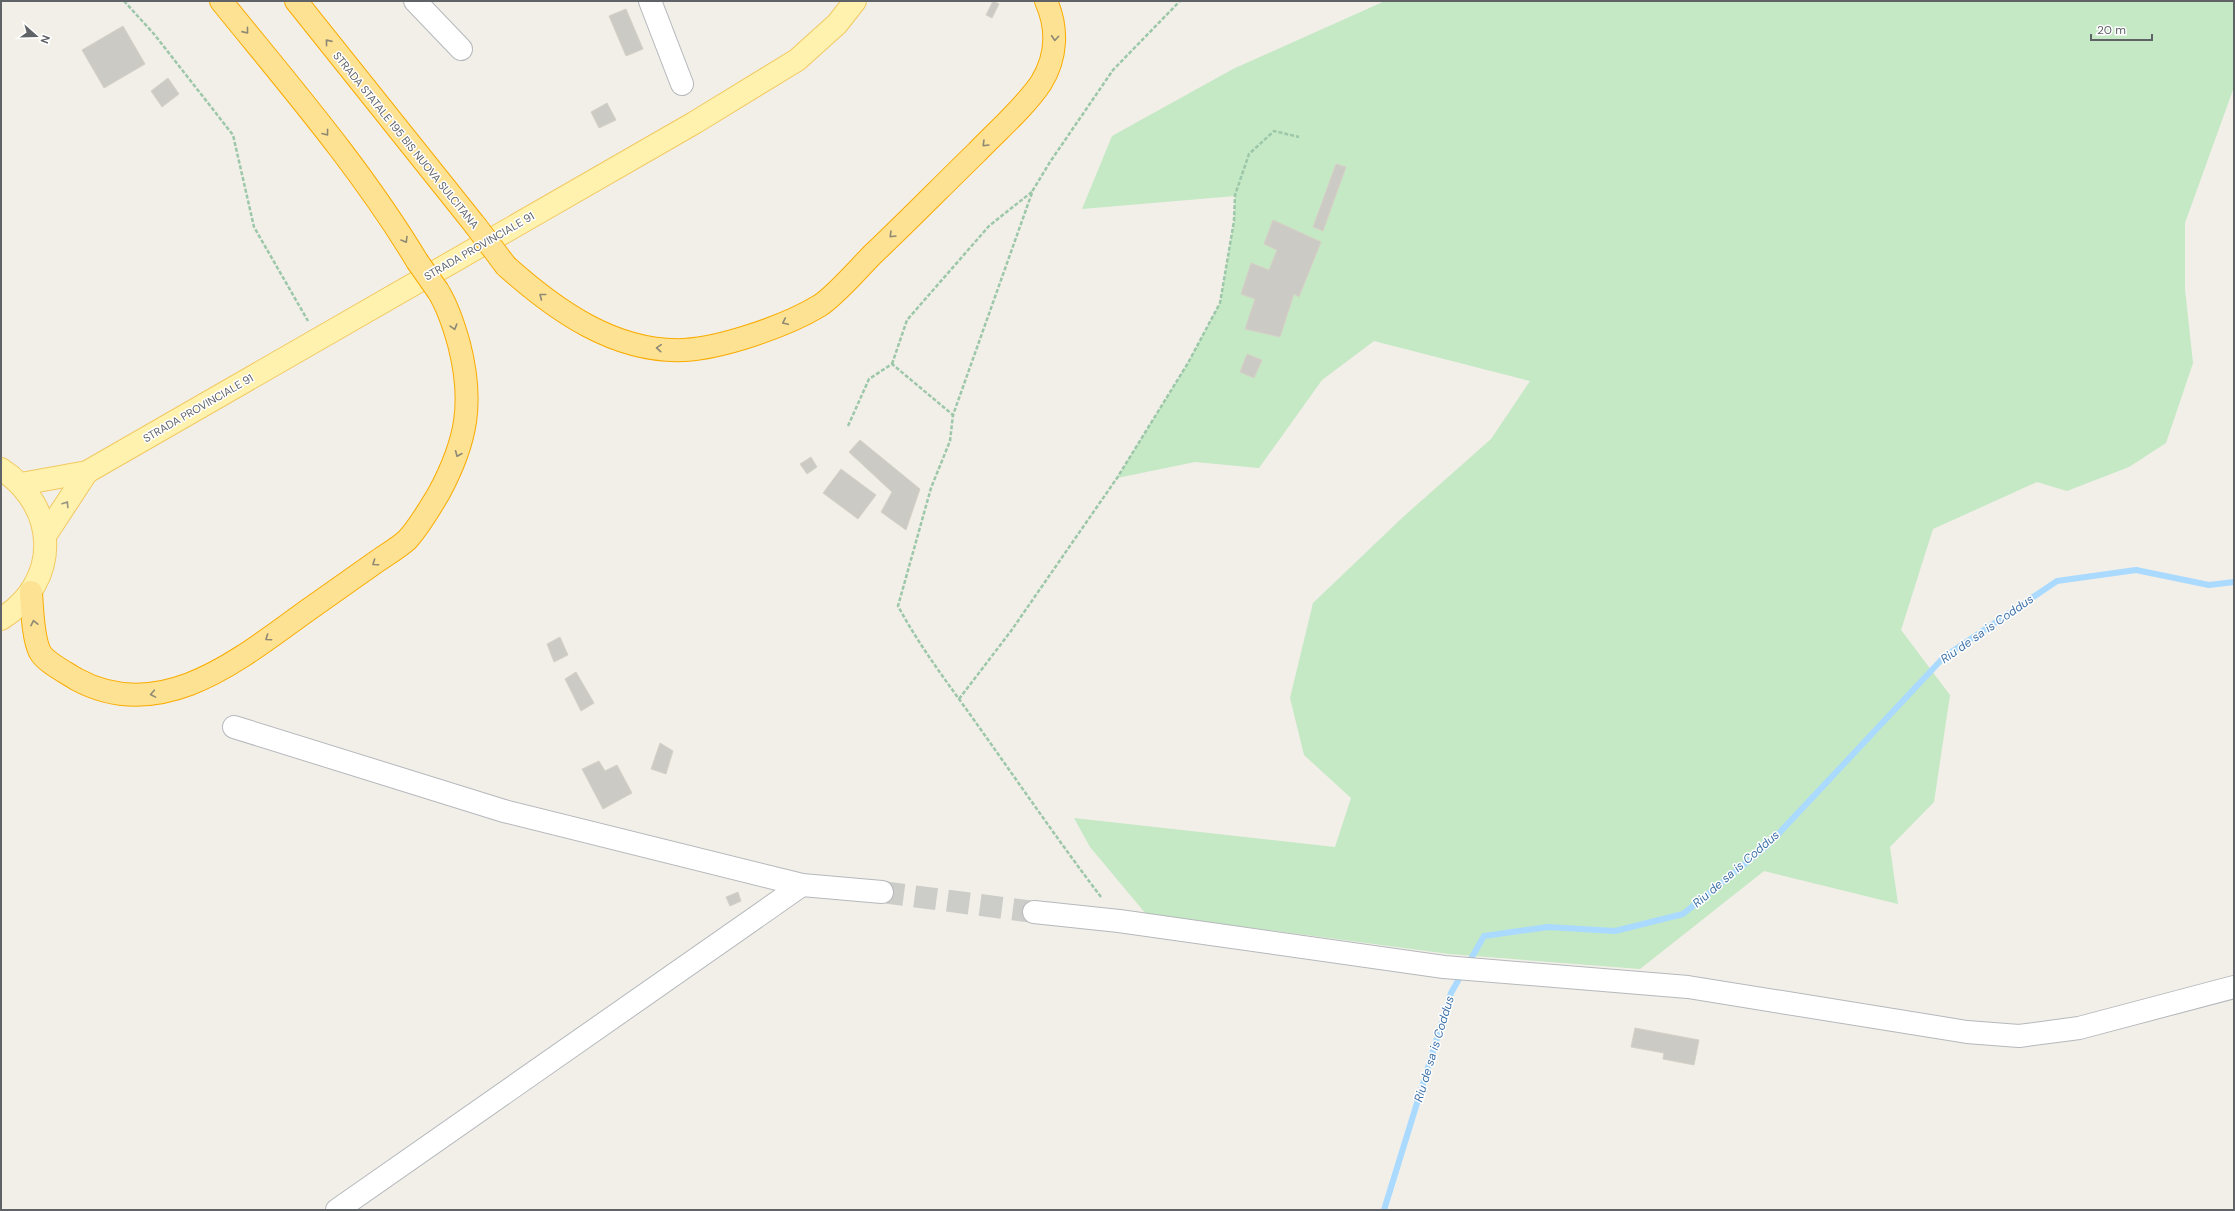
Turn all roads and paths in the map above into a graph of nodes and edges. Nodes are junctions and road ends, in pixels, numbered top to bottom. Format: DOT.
graph roads {
  1 [pos="124,1"];
  2 [pos="222,1"];
  3 [pos="296,1"];
  4 [pos="415,1"];
  5 [pos="650,1"];
  6 [pos="856,1"];
  7 [pos="1046,1"];
  8 [pos="1180,1"];
  9 [pos="461,49"];
  10 [pos="682,84"];
  11 [pos="1299,137"];
  12 [pos="1033,190"];
  13 [pos="319,338"];
  14 [pos="892,364"];
  15 [pos="953,415"];
  16 [pos="848,426"];
  17 [pos="1,469"];
  18 [pos="87,472"];
  19 [pos="21,484"];
  20 [pos="45,536"];
  21 [pos="31,592"];
  22 [pos="1,619"];
  23 [pos="959,699"];
  24 [pos="234,727"];
  25 [pos="802,885"];
  26 [pos="882,892"];
  27 [pos="1034,912"];
  28 [pos="1119,921"];
  29 [pos="2234,987"];
  30 [pos="337,1210"];
  1 -- 13 [label="path"];
  2 -- 21 [label="highway, one-way, bridge"];
  7 -- 3 [label="highway, STRADA STATALE 195 BIS NUOVA SULCITANA, one-way, bridge"];
  4 -- 9 [label="street"];
  5 -- 10 [label="street"];
  6 -- 13 [label="main road, STRADA PROVINCIALE 91"];
  8 -- 12 [label="path"];
  11 -- 23 [label="path"];
  12 -- 14 [label="path"];
  12 -- 15 [label="path"];
  13 -- 18 [label="main road, STRADA PROVINCIALE 91"];
  14 -- 15 [label="path"];
  14 -- 16 [label="path"];
  15 -- 23 [label="path"];
  17 -- 19 [label="main road"];
  18 -- 19 [label="main road, STRADA PROVINCIALE 91"];
  20 -- 18 [label="main road, STRADA PROVINCIALE 91, one-way"];
  19 -- 20 [label="main road"];
  20 -- 21 [label="main road"];
  21 -- 22 [label="main road"];
  23 -- 28 [label="path"];
  24 -- 25 [label="street"];
  25 -- 26 [label="street"];
  25 -- 30 [label="street"];
  27 -- 28 [label="street"];
  28 -- 29 [label="street"];
}
